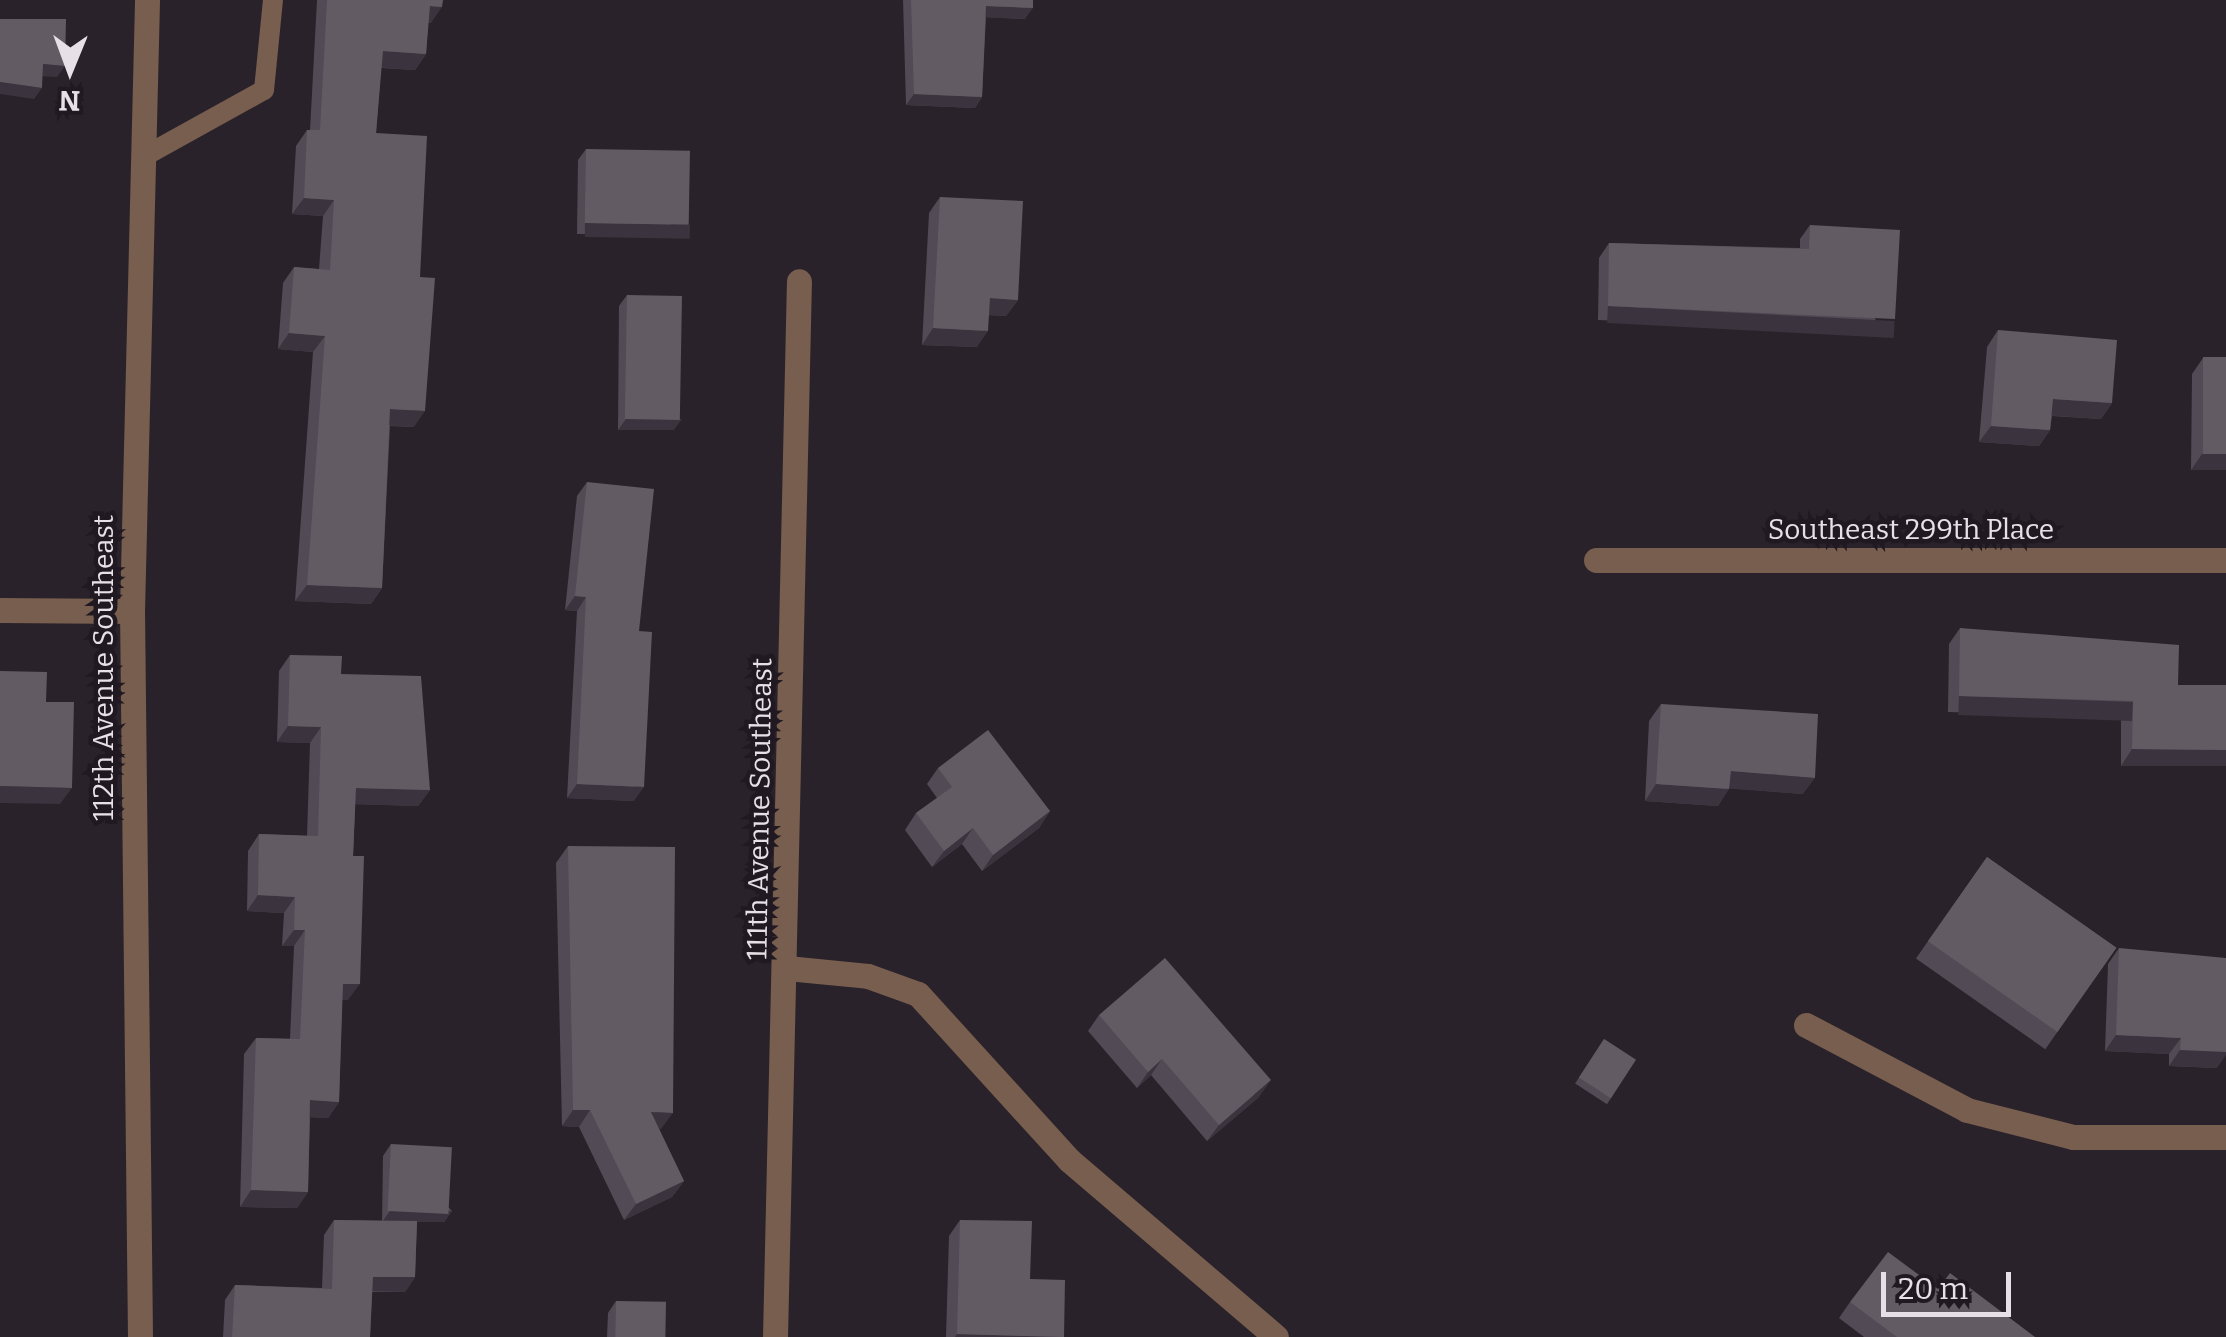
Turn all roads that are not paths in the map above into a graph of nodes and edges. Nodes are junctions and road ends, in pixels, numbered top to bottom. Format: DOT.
graph roads {
  1 [pos="147,0"];
  2 [pos="273,0"];
  3 [pos="143,157"];
  4 [pos="799,281"];
  5 [pos="1596,560"];
  6 [pos="2226,560"];
  7 [pos="0,610"];
  8 [pos="132,611"];
  9 [pos="787,968"];
  10 [pos="1806,1024"];
  11 [pos="2226,1137"];
  12 [pos="140,1337"];
  13 [pos="775,1337"];
  14 [pos="1276,1337"];
  1 -- 3 [label="street, 112th Avenue Southeast"];
  2 -- 3 [label="lane"];
  3 -- 8 [label="street, 112th Avenue Southeast"];
  4 -- 9 [label="street, 111th Avenue Southeast"];
  5 -- 6 [label="street, Southeast 299th Place"];
  7 -- 8 [label="street"];
  8 -- 12 [label="street, 112th Avenue Southeast"];
  9 -- 13 [label="street, 111th Avenue Southeast"];
  9 -- 14 [label="street"];
  10 -- 11 [label="street"];
}
